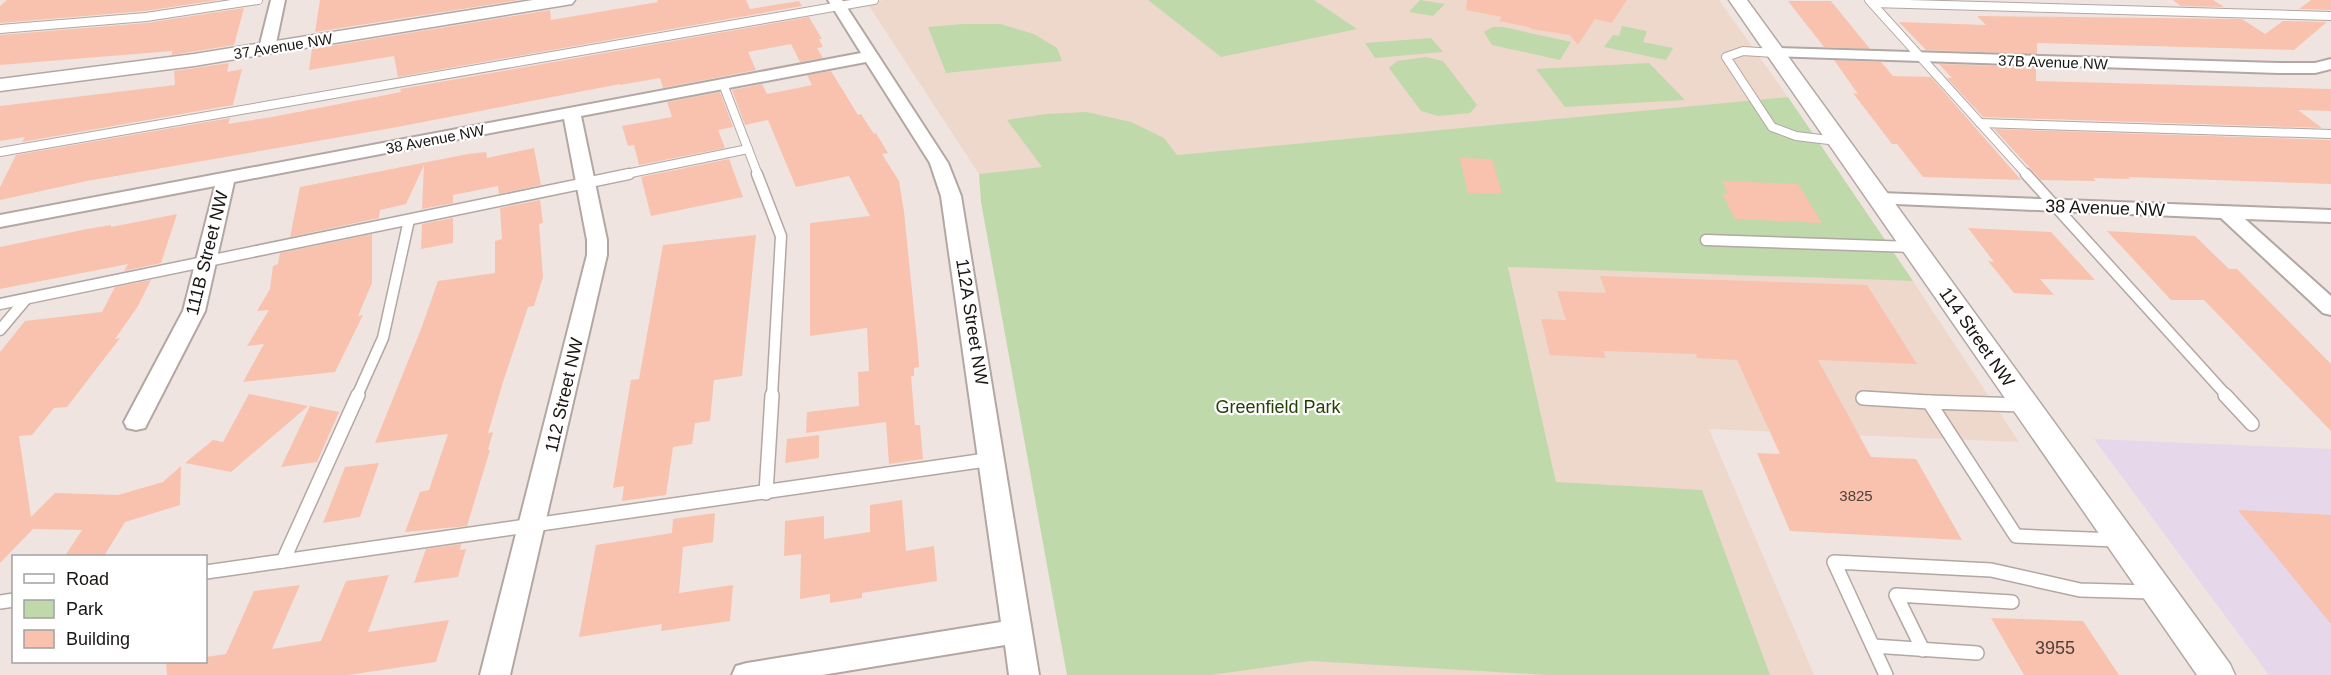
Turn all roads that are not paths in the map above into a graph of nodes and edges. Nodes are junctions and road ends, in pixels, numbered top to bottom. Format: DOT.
graph roads {
  1 [pos="258,0"];
  2 [pos="278,0"];
  3 [pos="566,0"];
  4 [pos="874,0"];
  5 [pos="1738,0"];
  6 [pos="1871,2"];
  7 [pos="837,3"];
  8 [pos="2331,16"];
  9 [pos="0,28"];
  10 [pos="267,48"];
  11 [pos="1774,53"];
  12 [pos="871,56"];
  13 [pos="1922,58"];
  14 [pos="2331,64"];
  15 [pos="723,84"];
  16 [pos="0,85"];
  17 [pos="572,113"];
  18 [pos="1980,123"];
  19 [pos="2331,134"];
  20 [pos="1837,141"];
  21 [pos="748,149"];
  22 [pos="0,152"];
  23 [pos="226,178"];
  24 [pos="587,183"];
  25 [pos="1880,199"];
  26 [pos="2053,206"];
  27 [pos="2226,212"];
  28 [pos="2331,216"];
  29 [pos="409,220"];
  30 [pos="0,221"];
  31 [pos="1706,240"];
  32 [pos="1914,247"];
  33 [pos="207,261"];
  34 [pos="26,299"];
  35 [pos="0,304"];
  36 [pos="2331,308"];
  37 [pos="0,330"];
  38 [pos="1863,398"];
  39 [pos="1929,402"];
  40 [pos="2025,405"];
  41 [pos="136,422"];
  42 [pos="2252,424"];
  43 [pos="993,459"];
  44 [pos="766,493"];
  45 [pos="533,526"];
  46 [pos="2121,540"];
  47 [pos="283,561"];
  48 [pos="207,572"];
  49 [pos="2158,592"];
  50 [pos="2012,602"];
  51 [pos="1017,631"];
  52 [pos="1873,646"];
  53 [pos="1923,650"];
  54 [pos="1977,653"];
  55 [pos="495,675"];
  56 [pos="752,675"];
  57 [pos="1024,675"];
  58 [pos="1886,675"];
  59 [pos="2217,675"];
  1 -- 9 [label="lane"];
  2 -- 10 [label="street"];
  3 -- 10 [label="street, 37 Avenue NW"];
  4 -- 7 [label="lane"];
  5 -- 11 [label="street, 114 Street NW"];
  6 -- 8 [label="lane"];
  6 -- 13 [label="lane"];
  7 -- 12 [label="street, 112A Street NW"];
  7 -- 22 [label="lane"];
  10 -- 16 [label="street, 37 Avenue NW"];
  11 -- 13 [label="street, 37B Avenue NW"];
  11 -- 20 [label="street, 114 Street NW"];
  11 -- 20 [label="lane"];
  12 -- 15 [label="street, 38 Avenue NW"];
  12 -- 43 [label="street, 112A Street NW"];
  13 -- 14 [label="street, 37B Avenue NW"];
  13 -- 18 [label="lane"];
  15 -- 17 [label="street, 38 Avenue NW"];
  15 -- 21 [label="lane"];
  17 -- 23 [label="street, 38 Avenue NW"];
  17 -- 24 [label="street, 112 Street NW"];
  18 -- 19 [label="lane"];
  18 -- 26 [label="lane"];
  20 -- 25 [label="street, 114 Street NW"];
  21 -- 24 [label="lane"];
  21 -- 44 [label="lane"];
  23 -- 30 [label="street, 38 Avenue NW"];
  23 -- 33 [label="street, 111B Street NW"];
  24 -- 29 [label="lane"];
  24 -- 45 [label="street, 112 Street NW"];
  25 -- 26 [label="street, 38 Avenue NW"];
  25 -- 32 [label="street, 114 Street NW"];
  26 -- 27 [label="street, 38 Avenue NW"];
  26 -- 42 [label="lane"];
  27 -- 28 [label="street, 38 Avenue NW"];
  27 -- 36 [label="street"];
  29 -- 33 [label="lane"];
  29 -- 47 [label="lane"];
  31 -- 32 [label="lane"];
  32 -- 40 [label="street, 114 Street NW"];
  33 -- 34 [label="lane"];
  33 -- 41 [label="street, 111B Street NW"];
  34 -- 35 [label="lane"];
  34 -- 37 [label="lane"];
  38 -- 39 [label="lane"];
  39 -- 40 [label="lane"];
  39 -- 46 [label="lane"];
  40 -- 46 [label="street, 114 Street NW"];
  43 -- 44 [label="lane"];
  43 -- 51 [label="street, 112A Street NW"];
  44 -- 45 [label="lane"];
  45 -- 47 [label="lane"];
  45 -- 55 [label="street, 112 Street NW"];
  46 -- 49 [label="street, 114 Street NW"];
  47 -- 48 [label="lane"];
  49 -- 52 [label="lane"];
  49 -- 59 [label="street, 114 Street NW"];
  50 -- 53 [label="lane"];
  51 -- 56 [label="street"];
  51 -- 57 [label="street, 112A Street NW"];
  52 -- 53 [label="lane"];
  52 -- 58 [label="lane"];
  53 -- 54 [label="lane"];
}
